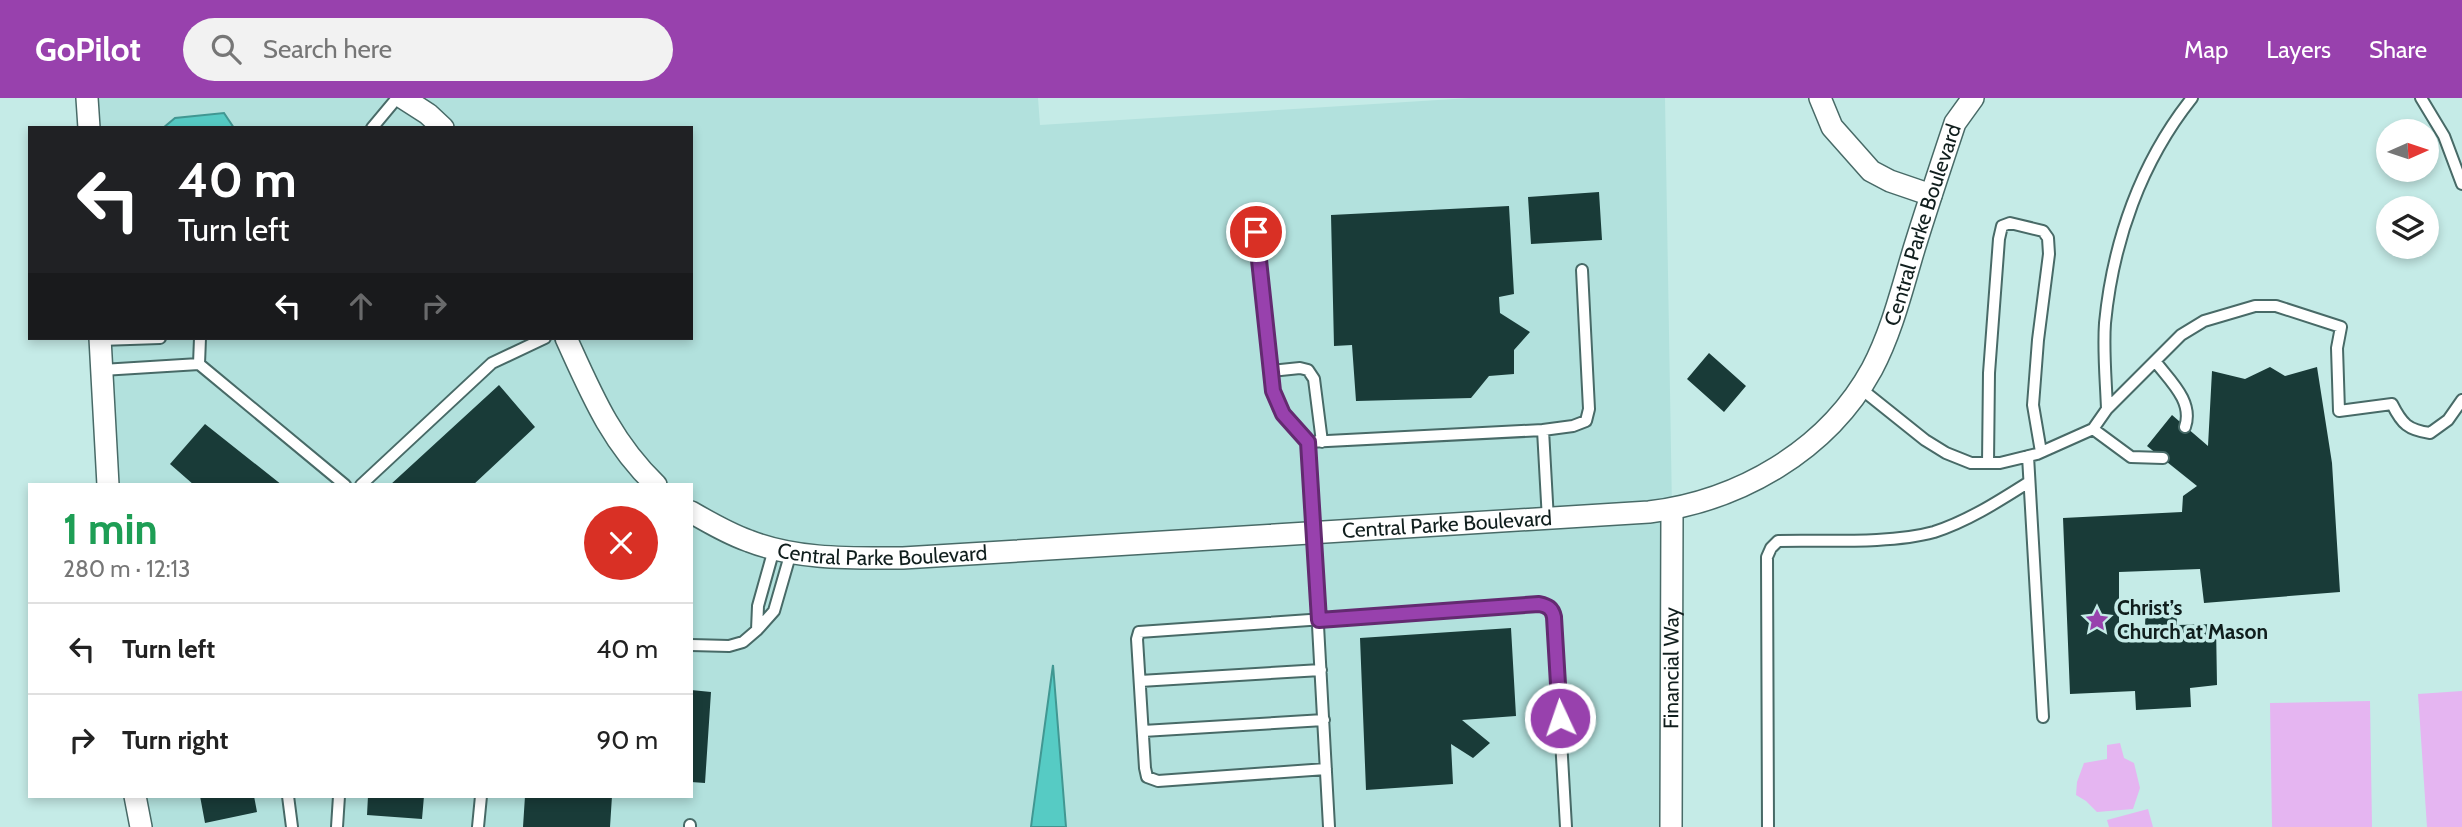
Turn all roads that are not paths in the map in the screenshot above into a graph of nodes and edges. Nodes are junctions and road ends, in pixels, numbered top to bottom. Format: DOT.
graph roads {
  1 [pos="87,98"];
  2 [pos="397,98"];
  3 [pos="403,98"];
  4 [pos="1820,98"];
  5 [pos="1973,98"];
  6 [pos="2192,98"];
  7 [pos="2421,98"];
  8 [pos="89,126"];
  9 [pos="374,126"];
  10 [pos="440,126"];
  11 [pos="2462,184"];
  12 [pos="1931,195"];
  13 [pos="1256,232"];
  14 [pos="1582,271"];
  15 [pos="100,340"];
  16 [pos="200,340"];
  17 [pos="541,340"];
  18 [pos="567,340"];
  19 [pos="2155,361"];
  20 [pos="198,363"];
  21 [pos="102,370"];
  22 [pos="1271,371"];
  23 [pos="1860,388"];
  24 [pos="2462,400"];
  25 [pos="2107,409"];
  26 [pos="2185,427"];
  27 [pos="2093,429"];
  28 [pos="1543,430"];
  29 [pos="1308,442"];
  30 [pos="1322,442"];
  31 [pos="2040,452"];
  32 [pos="2028,456"];
  33 [pos="2163,458"];
  34 [pos="1988,463"];
  35 [pos="2029,482"];
  36 [pos="108,483"];
  37 [pos="343,483"];
  38 [pos="363,483"];
  39 [pos="654,483"];
  40 [pos="1672,510"];
  41 [pos="693,513"];
  42 [pos="1548,520"];
  43 [pos="1314,533"];
  44 [pos="782,551"];
  45 [pos="1319,620"];
  46 [pos="757,630"];
  47 [pos="693,645"];
  48 [pos="1321,670"];
  49 [pos="1140,681"];
  50 [pos="2043,717"];
  51 [pos="1324,720"];
  52 [pos="1143,731"];
  53 [pos="1326,769"];
  54 [pos="135,798"];
  55 [pos="288,798"];
  56 [pos="339,798"];
  57 [pos="481,798"];
  58 [pos="141,827"];
  59 [pos="292,827"];
  60 [pos="337,827"];
  61 [pos="478,827"];
  62 [pos="1329,827"];
  63 [pos="1566,827"];
  64 [pos="1671,827"];
  65 [pos="1768,827"];
  1 -- 8 [label="street"];
  2 -- 9 [label="lane"];
  3 -- 10 [label="street"];
  4 -- 12 [label="street"];
  5 -- 12 [label="street, Central Parke Boulevard"];
  6 -- 25 [label="lane"];
  7 -- 11 [label="lane"];
  12 -- 23 [label="street, Central Parke Boulevard"];
  13 -- 22 [label="lane"];
  14 -- 28 [label="lane"];
  15 -- 21 [label="street"];
  16 -- 20 [label="lane"];
  17 -- 38 [label="lane"];
  18 -- 39 [label="street"];
  19 -- 24 [label="lane"];
  19 -- 25 [label="lane"];
  19 -- 26 [label="lane"];
  20 -- 21 [label="lane"];
  20 -- 37 [label="lane"];
  21 -- 36 [label="street"];
  22 -- 29 [label="lane"];
  22 -- 30 [label="lane"];
  23 -- 34 [label="lane"];
  23 -- 40 [label="street, Central Parke Boulevard"];
  25 -- 27 [label="lane"];
  27 -- 31 [label="lane"];
  27 -- 33 [label="lane"];
  28 -- 30 [label="lane"];
  28 -- 42 [label="lane"];
  29 -- 30 [label="lane"];
  29 -- 43 [label="lane"];
  31 -- 32 [label="lane"];
  31 -- 34 [label="lane"];
  32 -- 34 [label="lane"];
  32 -- 35 [label="lane"];
  35 -- 50 [label="lane"];
  35 -- 65 [label="lane"];
  40 -- 42 [label="street, Central Parke Boulevard"];
  40 -- 64 [label="street, Financial Way"];
  41 -- 44 [label="street, Central Parke Boulevard"];
  42 -- 43 [label="street, Central Parke Boulevard"];
  43 -- 44 [label="street, Central Parke Boulevard"];
  43 -- 45 [label="lane"];
  44 -- 46 [label="lane"];
  44 -- 46 [label="lane"];
  45 -- 48 [label="lane"];
  45 -- 49 [label="lane"];
  45 -- 63 [label="lane"];
  46 -- 47 [label="lane"];
  48 -- 49 [label="lane"];
  48 -- 51 [label="lane"];
  49 -- 52 [label="lane"];
  51 -- 52 [label="lane"];
  51 -- 53 [label="lane"];
  52 -- 53 [label="lane"];
  53 -- 62 [label="lane"];
  54 -- 58 [label="street"];
  55 -- 59 [label="lane"];
  56 -- 60 [label="lane"];
  57 -- 61 [label="lane"];
}
